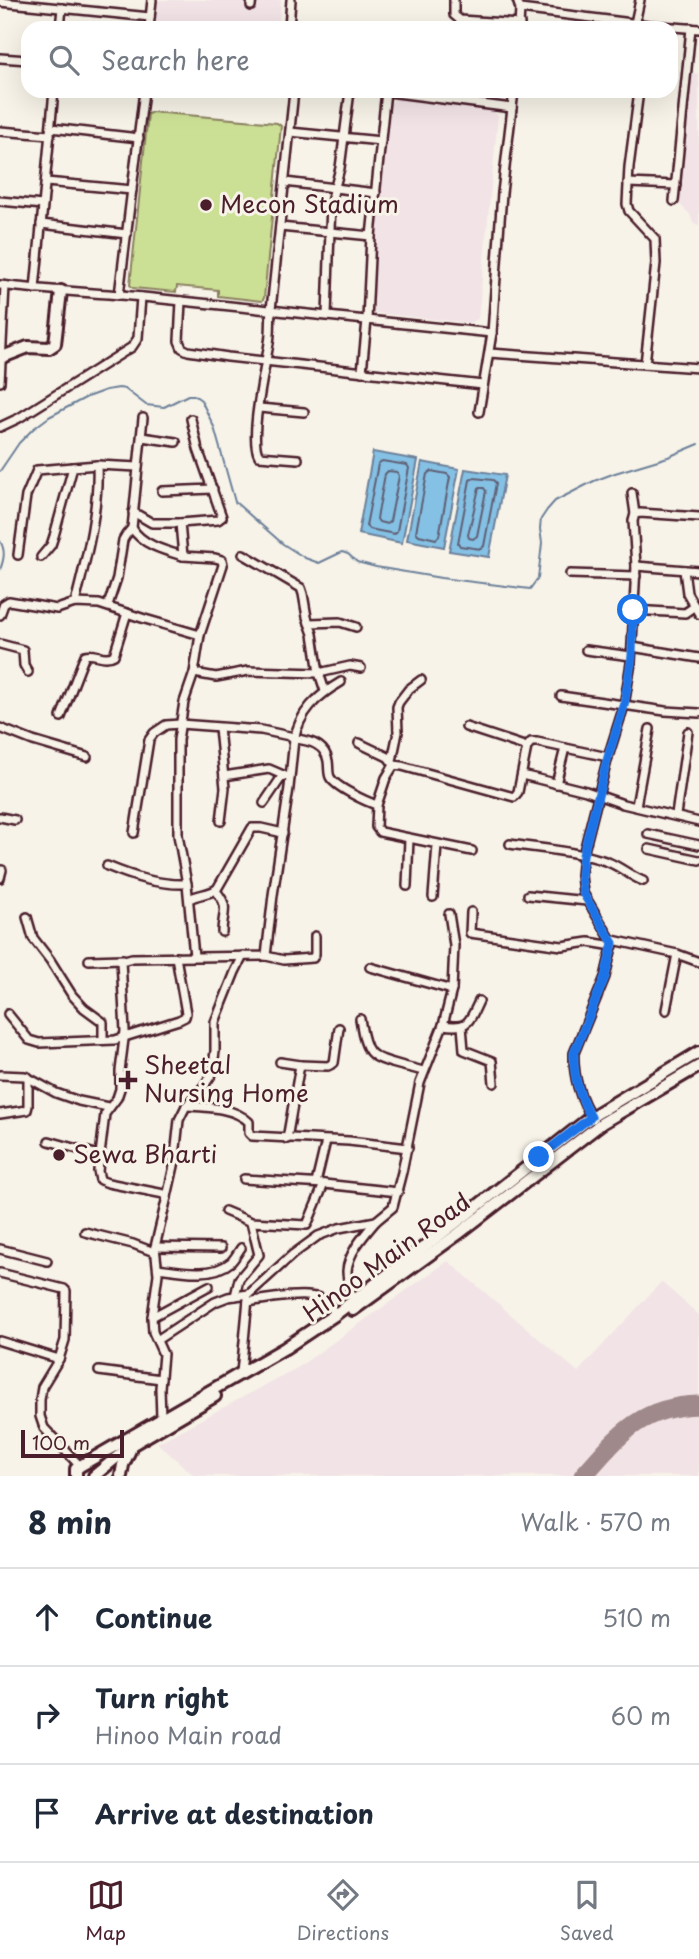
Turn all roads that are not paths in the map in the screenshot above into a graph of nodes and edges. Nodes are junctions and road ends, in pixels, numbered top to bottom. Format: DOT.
graph roads {
  1 [pos="152,0"];
  2 [pos="291,0"];
  3 [pos="454,0"];
  4 [pos="517,0"];
  5 [pos="640,0"];
  6 [pos="0,2"];
  7 [pos="62,8"];
  8 [pos="520,9"];
  9 [pos="150,17"];
  10 [pos="61,21"];
  11 [pos="150,21"];
  12 [pos="290,21"];
  13 [pos="457,21"];
  14 [pos="519,21"];
  15 [pos="619,21"];
  16 [pos="635,21"];
  17 [pos="695,28"];
  18 [pos="0,58"];
  19 [pos="21,60"];
  20 [pos="53,98"];
  21 [pos="143,98"];
  22 [pos="293,98"];
  23 [pos="349,98"];
  24 [pos="383,98"];
  25 [pos="464,98"];
  26 [pos="513,98"];
  27 [pos="638,98"];
  28 [pos="512,108"];
  29 [pos="0,131"];
  30 [pos="50,132"];
  31 [pos="290,132"];
  32 [pos="345,136"];
  33 [pos="139,138"];
  34 [pos="381,141"];
  35 [pos="46,182"];
  36 [pos="285,182"];
  37 [pos="628,183"];
  38 [pos="676,185"];
  39 [pos="336,188"];
  40 [pos="132,190"];
  41 [pos="376,193"];
  42 [pos="0,201"];
  43 [pos="674,201"];
  44 [pos="43,205"];
  45 [pos="41,225"];
  46 [pos="280,227"];
  47 [pos="330,233"];
  48 [pos="127,234"];
  49 [pos="371,236"];
  50 [pos="3,286"];
  51 [pos="35,289"];
  52 [pos="61,290"];
  53 [pos="119,295"];
  54 [pos="141,297"];
  55 [pos="181,301"];
  56 [pos="271,310"];
  57 [pos="327,315"];
  58 [pos="368,320"];
  59 [pos="492,332"];
  60 [pos="489,353"];
  61 [pos="1,358"];
  62 [pos="265,361"];
  63 [pos="645,363"];
  64 [pos="699,368"];
  65 [pos="362,372"];
  66 [pos="0,382"];
  67 [pos="483,385"];
  68 [pos="259,408"];
  69 [pos="304,412"];
  70 [pos="480,412"];
  71 [pos="144,418"];
  72 [pos="191,419"];
  73 [pos="0,427"];
  74 [pos="142,437"];
  75 [pos="176,442"];
  76 [pos="298,459"];
  77 [pos="97,465"];
  78 [pos="73,467"];
  79 [pos="138,467"];
  80 [pos="213,489"];
  81 [pos="162,491"];
  82 [pos="632,494"];
  83 [pos="133,512"];
  84 [pos="635,514"];
  85 [pos="699,517"];
  86 [pos="180,523"];
  87 [pos="132,528"];
  88 [pos="243,554"];
  89 [pos="18,555"];
  90 [pos="183,556"];
  91 [pos="41,557"];
  92 [pos="636,566"];
  93 [pos="684,570"];
  94 [pos="699,571"];
  95 [pos="570,575"];
  96 [pos="636,576"];
  97 [pos="75,603"];
  98 [pos="108,605"];
  99 [pos="633,610"];
  100 [pos="697,610"];
  101 [pos="127,612"];
  102 [pos="0,615"];
  103 [pos="309,623"];
  104 [pos="356,627"];
  105 [pos="200,635"];
  106 [pos="0,644"];
  107 [pos="632,647"];
  108 [pos="586,650"];
  109 [pos="632,656"];
  110 [pos="699,658"];
  111 [pos="361,668"];
  112 [pos="28,672"];
  113 [pos="194,673"];
  114 [pos="319,673"];
  115 [pos="421,680"];
  116 [pos="341,681"];
  117 [pos="325,691"];
  118 [pos="561,696"];
  119 [pos="624,706"];
  120 [pos="699,713"];
  121 [pos="61,718"];
  122 [pos="180,724"];
  123 [pos="466,727"];
  124 [pos="0,728"];
  125 [pos="219,728"];
  126 [pos="650,729"];
  127 [pos="688,732"];
  128 [pos="294,738"];
  129 [pos="359,744"];
  130 [pos="527,747"];
  131 [pos="565,748"];
  132 [pos="608,757"];
  133 [pos="87,758"];
  134 [pos="393,763"];
  135 [pos="522,775"];
  136 [pos="224,776"];
  137 [pos="287,777"];
  138 [pos="556,784"];
  139 [pos="598,795"];
  140 [pos="264,803"];
  141 [pos="377,805"];
  142 [pos="636,806"];
  143 [pos="676,815"];
  144 [pos="0,817"];
  145 [pos="15,820"];
  146 [pos="222,821"];
  147 [pos="699,822"];
  148 [pos="134,833"];
  149 [pos="283,833"];
  150 [pos="648,834"];
  151 [pos="409,839"];
  152 [pos="510,844"];
  153 [pos="437,845"];
  154 [pos="699,845"];
  155 [pos="649,849"];
  156 [pos="472,851"];
  157 [pos="583,855"];
  158 [pos="699,860"];
  159 [pos="107,866"];
  160 [pos="642,881"];
  161 [pos="187,884"];
  162 [pos="407,886"];
  163 [pos="215,890"];
  164 [pos="528,895"];
  165 [pos="433,897"];
  166 [pos="188,899"];
  167 [pos="587,901"];
  168 [pos="471,912"];
  169 [pos="449,914"];
  170 [pos="27,917"];
  171 [pos="222,932"];
  172 [pos="316,936"];
  173 [pos="613,943"];
  174 [pos="677,954"];
  175 [pos="194,956"];
  176 [pos="243,956"];
  177 [pos="266,956"];
  178 [pos="176,957"];
  179 [pos="122,959"];
  180 [pos="89,960"];
  181 [pos="699,962"];
  182 [pos="370,967"];
  183 [pos="452,990"];
  184 [pos="479,1001"];
  185 [pos="666,1010"];
  186 [pos="8,1014"];
  187 [pos="360,1019"];
  188 [pos="443,1026"];
  189 [pos="462,1026"];
  190 [pos="339,1028"];
  191 [pos="124,1038"];
  192 [pos="103,1040"];
  193 [pos="699,1052"];
  194 [pos="279,1062"];
  195 [pos="300,1065"];
  196 [pos="699,1066"];
  197 [pos="423,1071"];
  198 [pos="0,1075"];
  199 [pos="28,1077"];
  200 [pos="494,1083"];
  201 [pos="108,1107"];
  202 [pos="186,1107"];
  203 [pos="0,1114"];
  204 [pos="595,1121"];
  205 [pos="287,1139"];
  206 [pos="49,1141"];
  207 [pos="326,1141"];
  208 [pos="408,1148"];
  209 [pos="99,1155"];
  210 [pos="244,1179"];
  211 [pos="320,1184"];
  212 [pos="398,1192"];
  213 [pos="167,1197"];
  214 [pos="225,1211"];
  215 [pos="376,1221"];
  216 [pos="251,1222"];
  217 [pos="85,1232"];
  218 [pos="221,1248"];
  219 [pos="242,1248"];
  220 [pos="0,1249"];
  221 [pos="154,1250"];
  222 [pos="47,1261"];
  223 [pos="158,1268"];
  224 [pos="0,1273"];
  225 [pos="209,1286"];
  226 [pos="235,1296"];
  227 [pos="248,1298"];
  228 [pos="353,1300"];
  229 [pos="336,1314"];
  230 [pos="152,1317"];
  231 [pos="157,1339"];
  232 [pos="0,1341"];
  233 [pos="59,1359"];
  234 [pos="99,1371"];
  235 [pos="241,1373"];
  236 [pos="161,1378"];
  237 [pos="161,1418"];
  238 [pos="133,1444"];
  239 [pos="76,1470"];
  240 [pos="93,1476"];
  241 [pos="121,1476"];
  1 -- 9 [label="street"];
  2 -- 12 [label="street"];
  3 -- 13 [label="street"];
  4 -- 8 [label="street"];
  5 -- 16 [label="street"];
  6 -- 7 [label="street"];
  7 -- 9 [label="street"];
  7 -- 10 [label="street"];
  8 -- 14 [label="street"];
  8 -- 15 [label="street"];
  9 -- 11 [label="street"];
  17 -- 38 [label="street"];
  18 -- 19 [label="street"];
  20 -- 30 [label="street"];
  21 -- 33 [label="street"];
  22 -- 31 [label="street"];
  23 -- 32 [label="street"];
  24 -- 34 [label="street"];
  25 -- 28 [label="street"];
  26 -- 28 [label="street"];
  27 -- 37 [label="street"];
  28 -- 59 [label="street"];
  29 -- 30 [label="street"];
  30 -- 33 [label="street"];
  30 -- 35 [label="street"];
  31 -- 32 [label="street"];
  31 -- 36 [label="street"];
  32 -- 34 [label="street"];
  32 -- 39 [label="street"];
  33 -- 40 [label="street"];
  34 -- 41 [label="street"];
  35 -- 40 [label="street"];
  35 -- 44 [label="street"];
  36 -- 39 [label="street"];
  36 -- 46 [label="street"];
  37 -- 38 [label="street"];
  37 -- 63 [label="street"];
  38 -- 43 [label="street"];
  39 -- 41 [label="street"];
  39 -- 47 [label="street"];
  40 -- 48 [label="street"];
  41 -- 49 [label="street"];
  42 -- 44 [label="street"];
  44 -- 45 [label="street"];
  45 -- 48 [label="street"];
  45 -- 51 [label="street"];
  46 -- 47 [label="street"];
  46 -- 56 [label="street"];
  47 -- 49 [label="street"];
  47 -- 57 [label="street"];
  48 -- 53 [label="street"];
  49 -- 58 [label="street"];
  50 -- 51 [label="street"];
  50 -- 61 [label="street"];
  51 -- 52 [label="street"];
  52 -- 53 [label="street"];
  52 -- 61 [label="main road"];
  53 -- 54 [label="street"];
  54 -- 55 [label="street"];
  54 -- 73 [label="street"];
  55 -- 56 [label="street"];
  55 -- 62 [label="street"];
  56 -- 57 [label="street"];
  56 -- 62 [label="street"];
  57 -- 58 [label="street"];
  58 -- 59 [label="street"];
  58 -- 65 [label="street"];
  59 -- 60 [label="street"];
  60 -- 63 [label="street"];
  60 -- 67 [label="street"];
  61 -- 66 [label="street"];
  62 -- 65 [label="street"];
  62 -- 68 [label="street"];
  63 -- 64 [label="street"];
  65 -- 67 [label="street"];
  67 -- 70 [label="street"];
  68 -- 69 [label="street"];
  68 -- 76 [label="street"];
  71 -- 74 [label="street"];
  72 -- 80 [label="street"];
  74 -- 75 [label="street"];
  74 -- 79 [label="street"];
  77 -- 78 [label="street"];
  77 -- 79 [label="street"];
  77 -- 97 [label="street"];
  78 -- 89 [label="street"];
  78 -- 91 [label="street"];
  79 -- 83 [label="street"];
  80 -- 81 [label="street"];
  80 -- 86 [label="street"];
  82 -- 84 [label="street"];
  83 -- 86 [label="street"];
  83 -- 87 [label="street"];
  84 -- 85 [label="street"];
  84 -- 92 [label="street"];
  86 -- 90 [label="street"];
  87 -- 90 [label="street"];
  87 -- 98 [label="street"];
  88 -- 103 [label="street"];
  90 -- 105 [label="street"];
  92 -- 93 [label="street"];
  92 -- 96 [label="street"];
  93 -- 94 [label="street"];
  93 -- 100 [label="street"];
  95 -- 96 [label="street"];
  96 -- 99 [label="street"];
  97 -- 98 [label="street"];
  97 -- 102 [label="street"];
  98 -- 101 [label="street"];
  99 -- 100 [label="street"];
  99 -- 107 [label="street"];
  101 -- 105 [label="street"];
  101 -- 121 [label="street"];
  103 -- 104 [label="street"];
  103 -- 114 [label="street"];
  105 -- 113 [label="street"];
  106 -- 112 [label="street"];
  107 -- 109 [label="street"];
  107 -- 110 [label="street"];
  108 -- 109 [label="street"];
  109 -- 119 [label="street"];
  111 -- 114 [label="street"];
  113 -- 114 [label="street"];
  113 -- 122 [label="street"];
  114 -- 117 [label="street"];
  115 -- 134 [label="street"];
  116 -- 117 [label="street"];
  117 -- 128 [label="street"];
  118 -- 119 [label="street"];
  119 -- 120 [label="street"];
  119 -- 132 [label="street"];
  122 -- 125 [label="street"];
  122 -- 148 [label="street"];
  122 -- 161 [label="street"];
  123 -- 130 [label="street"];
  124 -- 133 [label="street"];
  125 -- 128 [label="street"];
  125 -- 136 [label="street"];
  126 -- 142 [label="street"];
  127 -- 143 [label="street"];
  128 -- 137 [label="street"];
  128 -- 141 [label="street"];
  129 -- 134 [label="street"];
  130 -- 131 [label="street"];
  130 -- 135 [label="street"];
  131 -- 132 [label="street"];
  131 -- 138 [label="street"];
  132 -- 139 [label="street"];
  134 -- 135 [label="street"];
  134 -- 141 [label="street"];
  135 -- 138 [label="street"];
  136 -- 137 [label="street"];
  136 -- 146 [label="street"];
  137 -- 140 [label="street"];
  137 -- 149 [label="street"];
  138 -- 139 [label="street"];
  139 -- 142 [label="street"];
  139 -- 157 [label="street"];
  141 -- 151 [label="street"];
  142 -- 143 [label="street"];
  143 -- 147 [label="street"];
  144 -- 145 [label="street"];
  149 -- 163 [label="street"];
  149 -- 177 [label="street"];
  150 -- 154 [label="street"];
  151 -- 153 [label="street"];
  151 -- 162 [label="street"];
  152 -- 157 [label="street"];
  153 -- 156 [label="street"];
  153 -- 165 [label="street"];
  155 -- 158 [label="street"];
  157 -- 160 [label="street"];
  157 -- 167 [label="street"];
  159 -- 161 [label="street"];
  161 -- 166 [label="street"];
  163 -- 166 [label="street"];
  163 -- 171 [label="street"];
  164 -- 167 [label="street"];
  166 -- 175 [label="street"];
  167 -- 173 [label="street"];
  168 -- 173 [label="street"];
  169 -- 183 [label="street"];
  170 -- 192 [label="street"];
  172 -- 177 [label="street"];
  173 -- 174 [label="street"];
  173 -- 204 [label="street"];
  174 -- 181 [label="street"];
  174 -- 185 [label="street"];
  175 -- 176 [label="street"];
  175 -- 178 [label="street"];
  176 -- 177 [label="street"];
  176 -- 202 [label="street"];
  178 -- 179 [label="street"];
  178 -- 191 [label="street"];
  179 -- 180 [label="street"];
  179 -- 191 [label="street"];
  182 -- 183 [label="street"];
  183 -- 188 [label="street"];
  184 -- 189 [label="street"];
  186 -- 192 [label="street"];
  187 -- 197 [label="street"];
  188 -- 189 [label="street"];
  188 -- 197 [label="street"];
  189 -- 200 [label="street"];
  190 -- 195 [label="street"];
  191 -- 192 [label="street"];
  191 -- 201 [label="street"];
  193 -- 204 [label="main road, Hinoo Main Road"];
  194 -- 195 [label="street"];
  195 -- 205 [label="street"];
  196 -- 204 [label="main road, Hinoo Main Road"];
  197 -- 208 [label="street"];
  198 -- 199 [label="street"];
  199 -- 201 [label="street"];
  199 -- 203 [label="street"];
  201 -- 209 [label="street"];
  202 -- 205 [label="street"];
  202 -- 213 [label="street"];
  204 -- 228 [label="main road, Hinoo Main Road"];
  204 -- 238 [label="main road, Hinoo Main Road"];
  205 -- 207 [label="street"];
  206 -- 209 [label="street"];
  207 -- 208 [label="street"];
  207 -- 211 [label="street"];
  208 -- 212 [label="street"];
  209 -- 213 [label="street"];
  210 -- 211 [label="street"];
  211 -- 212 [label="street"];
  211 -- 216 [label="street"];
  212 -- 215 [label="street"];
  213 -- 221 [label="street"];
  214 -- 216 [label="street"];
  215 -- 227 [label="street"];
  215 -- 228 [label="street"];
  216 -- 226 [label="street"];
  217 -- 221 [label="street"];
  218 -- 221 [label="street"];
  219 -- 223 [label="street"];
  220 -- 222 [label="street"];
  221 -- 223 [label="street"];
  223 -- 230 [label="street"];
  224 -- 233 [label="street"];
  225 -- 230 [label="street"];
  226 -- 227 [label="street"];
  226 -- 231 [label="street"];
  227 -- 229 [label="street"];
  227 -- 235 [label="street"];
  228 -- 229 [label="main road, Hinoo Main Road"];
  229 -- 235 [label="main road, Hinoo Main Road"];
  230 -- 231 [label="street"];
  231 -- 236 [label="street"];
  232 -- 233 [label="street"];
  233 -- 239 [label="street"];
  234 -- 236 [label="street"];
  235 -- 237 [label="main road, Hinoo Main Road"];
  236 -- 237 [label="street"];
  237 -- 239 [label="main road, Hinoo Main Road"];
  238 -- 240 [label="main road, Hinoo Main Road"];
  238 -- 241 [label="main road"];
  239 -- 240 [label="main road"];
}
